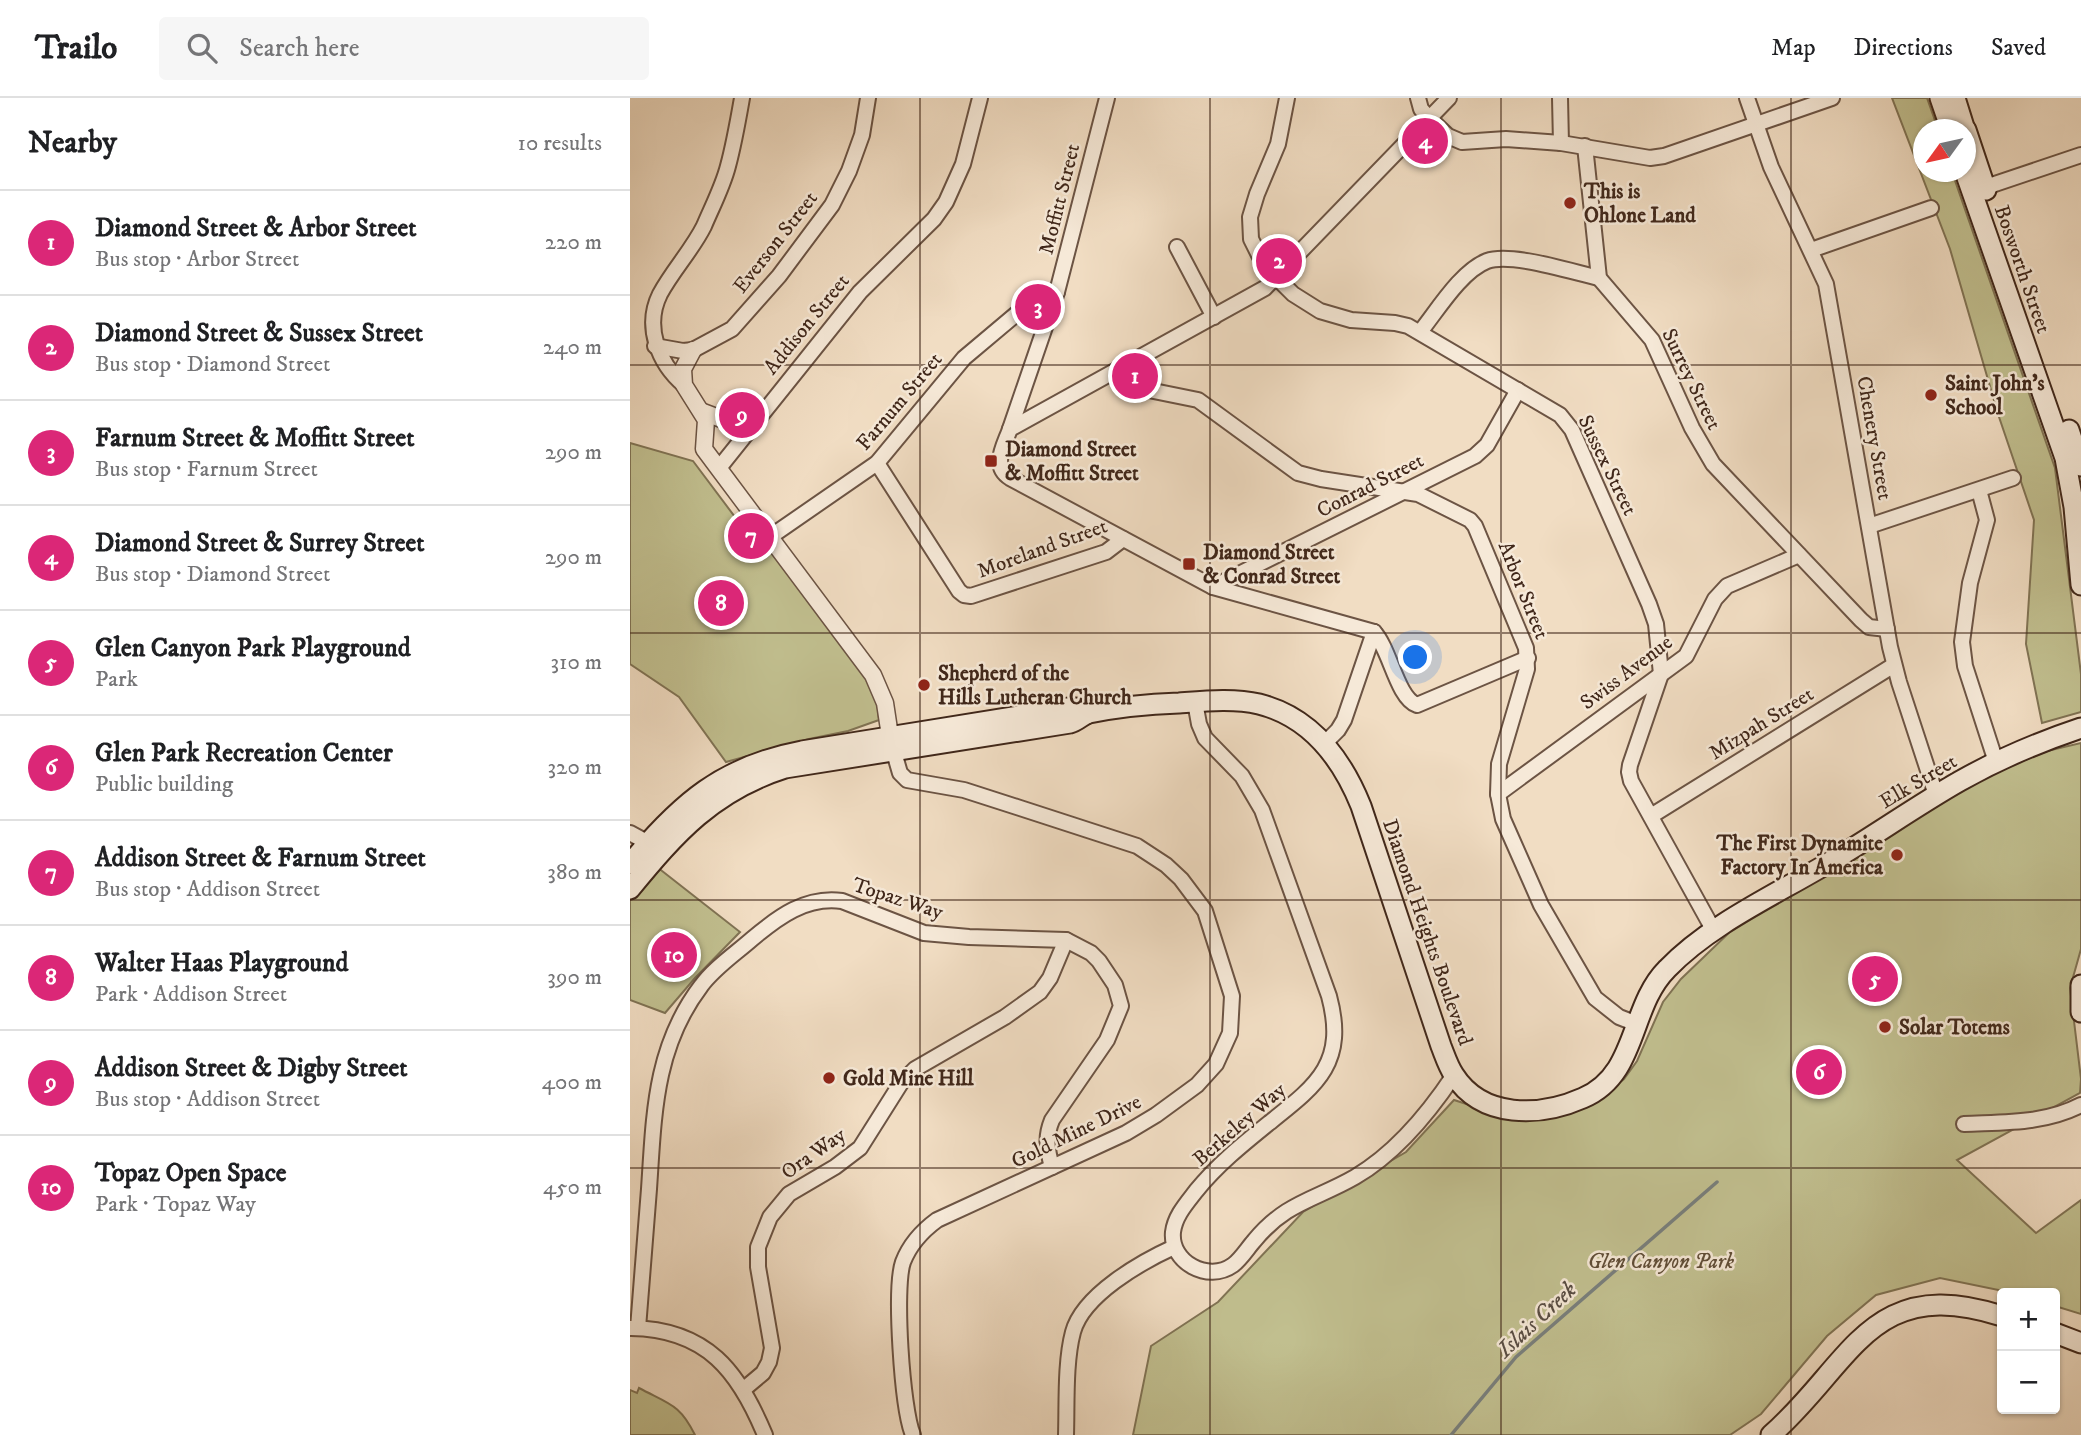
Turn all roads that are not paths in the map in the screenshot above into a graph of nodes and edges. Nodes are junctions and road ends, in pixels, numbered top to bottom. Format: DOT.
graph roads {
  1 [pos="742,98"];
  2 [pos="868,98"];
  3 [pos="980,98"];
  4 [pos="1107,98"];
  5 [pos="1287,98"];
  6 [pos="1418,98"];
  7 [pos="1448,98"];
  8 [pos="1560,98"];
  9 [pos="1747,98"];
  10 [pos="1832,98"];
  11 [pos="1940,98"];
  12 [pos="1955,98"];
  13 [pos="1429,118"];
  14 [pos="1947,119"];
  15 [pos="1962,119"];
  16 [pos="1755,124"];
  17 [pos="1561,143"];
  18 [pos="1586,146"];
  19 [pos="2081,155"];
  20 [pos="1976,180"];
  21 [pos="1973,182"];
  22 [pos="1978,189"];
  23 [pos="1931,208"];
  24 [pos="1177,247"];
  25 [pos="1811,250"];
  26 [pos="1275,277"];
  27 [pos="1599,278"];
  28 [pos="1057,292"];
  29 [pos="1213,317"];
  30 [pos="1420,332"];
  31 [pos="656,346"];
  32 [pos="693,350"];
  33 [pos="1115,372"];
  34 [pos="684,385"];
  35 [pos="1518,390"];
  36 [pos="703,412"];
  37 [pos="748,429"];
  38 [pos="1010,429"];
  39 [pos="2080,458"];
  40 [pos="877,463"];
  41 [pos="719,468"];
  42 [pos="2014,478"];
  43 [pos="1979,490"];
  44 [pos="1406,492"];
  45 [pos="1869,526"];
  46 [pos="770,537"];
  47 [pos="1123,539"];
  48 [pos="1799,555"];
  49 [pos="2081,585"];
  50 [pos="1213,587"];
  51 [pos="1887,629"];
  52 [pos="1374,632"];
  53 [pos="1528,659"];
  54 [pos="1894,665"];
  55 [pos="1661,674"];
  56 [pos="1195,702"];
  57 [pos="2081,728"];
  58 [pos="1325,743"];
  59 [pos="891,744"];
  60 [pos="1996,762"];
  61 [pos="1498,794"];
  62 [pos="1936,795"];
  63 [pos="1651,816"];
  64 [pos="630,832"];
  65 [pos="645,846"];
  66 [pos="636,866"];
  67 [pos="630,889"];
  68 [pos="1714,930"];
  69 [pos="1066,940"];
  70 [pos="2081,985"];
  71 [pos="2081,1012"];
  72 [pos="1636,1024"];
  73 [pos="1454,1075"];
  74 [pos="2081,1105"];
  75 [pos="1964,1124"];
  76 [pos="1052,1167"];
  77 [pos="1174,1247"];
  78 [pos="1997,1314"];
  79 [pos="634,1328"];
  80 [pos="2060,1335"];
  81 [pos="2081,1343"];
  82 [pos="744,1389"];
  83 [pos="765,1435"];
  84 [pos="913,1435"];
  85 [pos="1066,1435"];
  86 [pos="1771,1435"];
  1 -- 31 [label="street"];
  2 -- 32 [label="street, Everson Street"];
  3 -- 37 [label="street, Addison Street"];
  4 -- 28 [label="street, Moffitt Street"];
  5 -- 26 [label="street, Sussex Street"];
  6 -- 13 [label="street"];
  7 -- 13 [label="street"];
  8 -- 17 [label="street"];
  9 -- 16 [label="street, Chenery Street"];
  10 -- 16 [label="street"];
  11 -- 14 [label="main road"];
  12 -- 15 [label="main road, Bosworth Street"];
  13 -- 17 [label="street"];
  13 -- 26 [label="street"];
  16 -- 18 [label="street"];
  16 -- 25 [label="street, Chenery Street"];
  17 -- 18 [label="street"];
  18 -- 27 [label="street"];
  19 -- 22 [label="street"];
  20 -- 22 [label="main road, Bosworth Street"];
  21 -- 22 [label="main road, Bosworth Street"];
  22 -- 39 [label="main road, Bosworth Street"];
  22 -- 49 [label="main road, Bosworth Street"];
  23 -- 25 [label="street"];
  24 -- 29 [label="street"];
  25 -- 45 [label="street, Chenery Street"];
  26 -- 29 [label="street"];
  26 -- 30 [label="street, Sussex Street"];
  27 -- 30 [label="street"];
  27 -- 48 [label="street, Surrey Street"];
  28 -- 38 [label="street, Moffitt Street"];
  28 -- 40 [label="street, Farnum Street"];
  29 -- 33 [label="street"];
  30 -- 35 [label="street, Sussex Street"];
  31 -- 32 [label="street"];
  31 -- 34 [label="street"];
  32 -- 34 [label="street"];
  33 -- 38 [label="street"];
  33 -- 44 [label="street, Arbor Street"];
  34 -- 36 [label="street"];
  35 -- 44 [label="street, Conrad Street"];
  35 -- 55 [label="street, Sussex Street"];
  36 -- 37 [label="street"];
  36 -- 41 [label="street"];
  37 -- 41 [label="street, Addison Street"];
  38 -- 47 [label="street, Moffitt Street"];
  40 -- 46 [label="street, Farnum Street"];
  40 -- 47 [label="street, Moreland Street"];
  41 -- 46 [label="street"];
  42 -- 43 [label="street"];
  43 -- 45 [label="street"];
  43 -- 60 [label="street"];
  44 -- 50 [label="street, Conrad Street"];
  44 -- 53 [label="street, Arbor Street"];
  45 -- 51 [label="street, Chenery Street"];
  46 -- 59 [label="street"];
  47 -- 50 [label="street, Moffitt Street"];
  48 -- 51 [label="street, Surrey Street"];
  48 -- 55 [label="street, Swiss Avenue"];
  50 -- 52 [label="street, Moffitt Street"];
  51 -- 54 [label="street, Chenery Street"];
  52 -- 53 [label="street"];
  52 -- 58 [label="street"];
  53 -- 61 [label="street, Arbor Street"];
  54 -- 62 [label="street, Chenery Street"];
  54 -- 63 [label="street, Mizpah Street"];
  55 -- 61 [label="street, Swiss Avenue"];
  55 -- 63 [label="street, Sussex Street"];
  56 -- 58 [label="main road, Diamond Heights Boulevard"];
  56 -- 59 [label="main road, Diamond Heights Boulevard"];
  56 -- 77 [label="street, Berkeley Way"];
  57 -- 60 [label="main road, Elk Street"];
  58 -- 73 [label="main road, Diamond Heights Boulevard"];
  59 -- 65 [label="main road, Diamond Heights Boulevard"];
  59 -- 66 [label="main road, Diamond Heights Boulevard"];
  59 -- 76 [label="street, Gold Mine Drive"];
  60 -- 62 [label="main road, Elk Street"];
  61 -- 72 [label="street, Arbor Street"];
  62 -- 68 [label="main road, Elk Street"];
  63 -- 68 [label="street, Sussex Street"];
  64 -- 65 [label="street"];
  65 -- 66 [label="main road, Diamond Heights Boulevard"];
  66 -- 67 [label="main road, Diamond Heights Boulevard"];
  68 -- 72 [label="main road, Diamond Heights Boulevard"];
  69 -- 76 [label="street, Topaz Way"];
  69 -- 79 [label="street, Topaz Way"];
  69 -- 82 [label="street, Ora Way"];
  70 -- 71 [label="main road"];
  72 -- 73 [label="main road, Diamond Heights Boulevard"];
  73 -- 77 [label="street"];
  74 -- 75 [label="street"];
  76 -- 84 [label="street, Gold Mine Drive"];
  77 -- 85 [label="street"];
  78 -- 86 [label="main road"];
  79 -- 82 [label="street"];
  80 -- 81 [label="main road"];
  82 -- 83 [label="street"];
}
